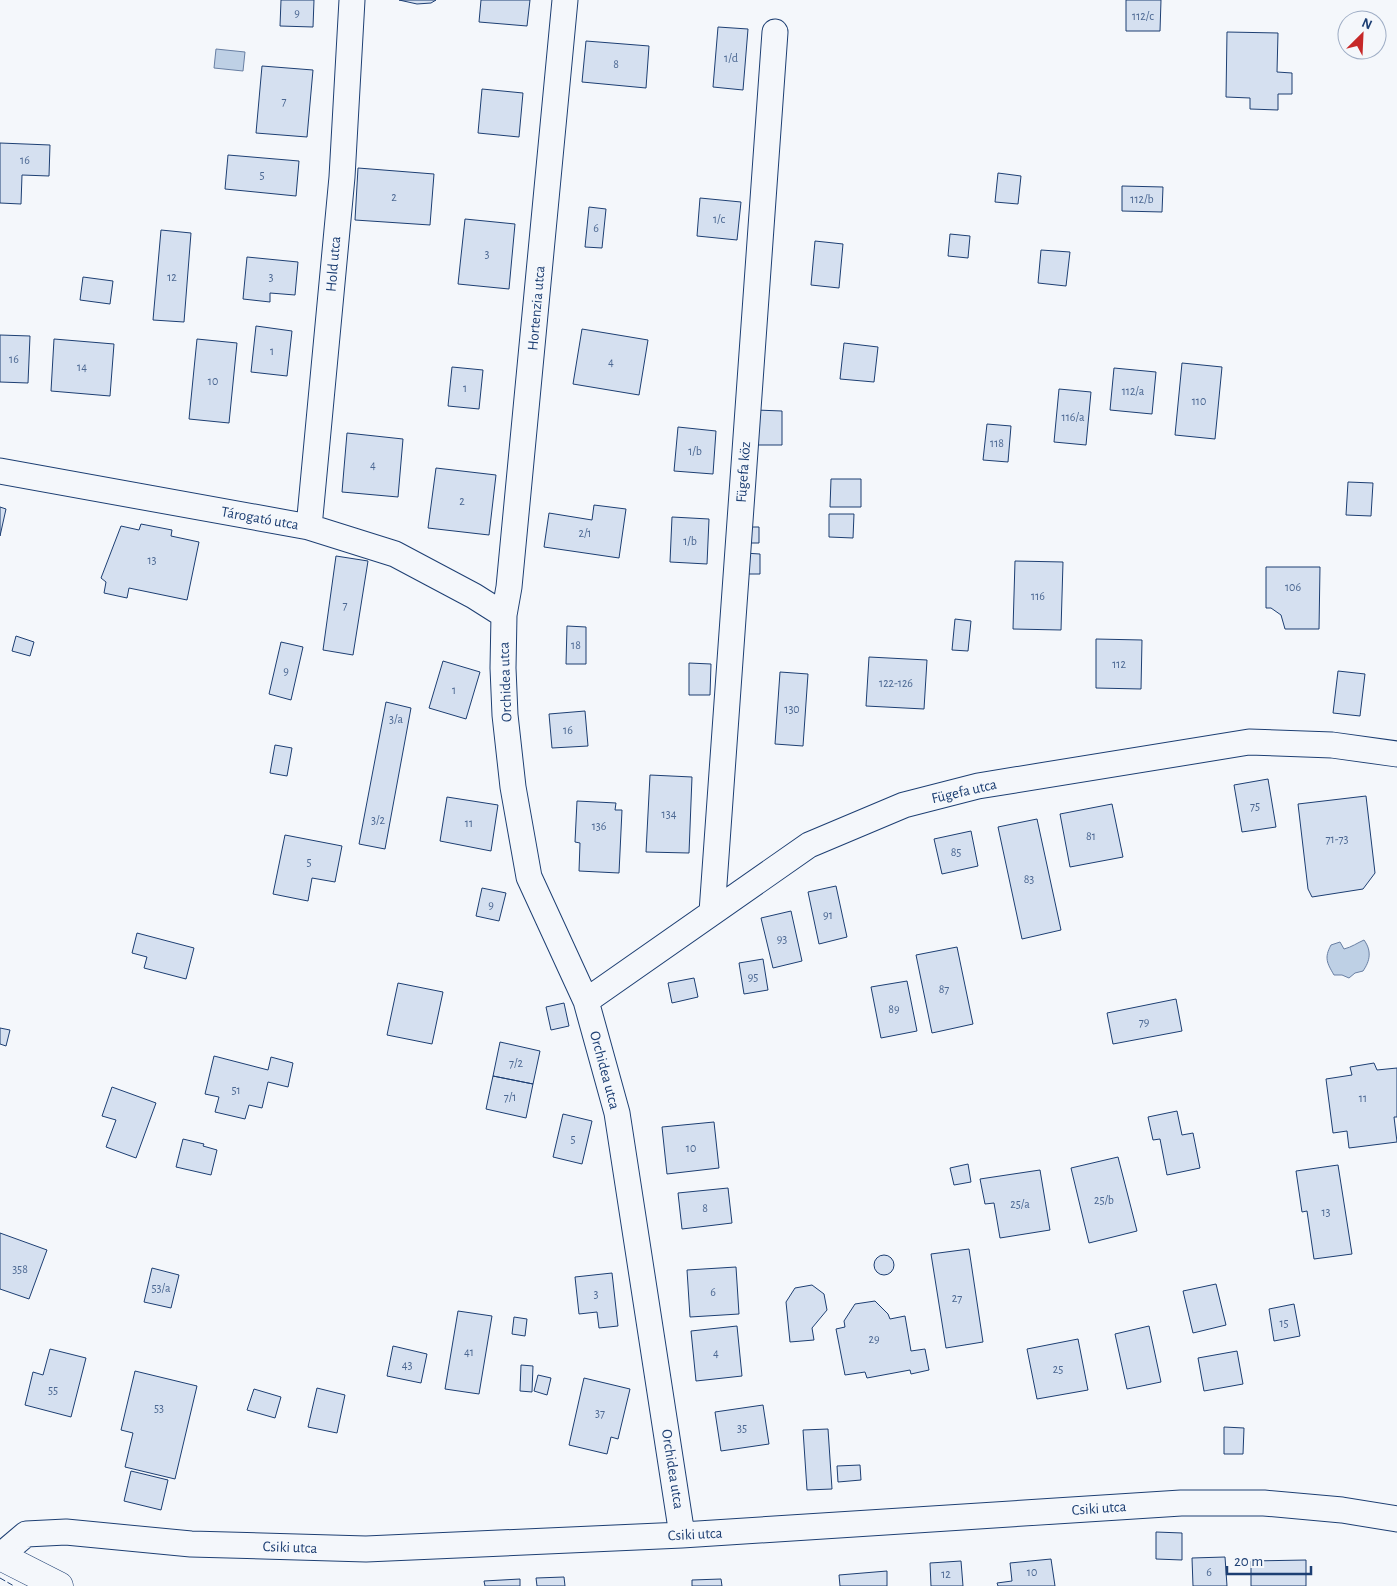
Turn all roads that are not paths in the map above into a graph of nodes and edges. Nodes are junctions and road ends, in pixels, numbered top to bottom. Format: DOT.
graph roads {
  1 [pos="352,0"];
  2 [pos="565,0"];
  3 [pos="775,32"];
  4 [pos="0,471"];
  5 [pos="309,527"];
  6 [pos="504,615"];
  7 [pos="1397,754"];
  8 [pos="712,912"];
  9 [pos="586,1001"];
  10 [pos="1397,1519"];
  11 [pos="682,1534"];
  12 [pos="0,1556"];
  13 [pos="58,1586"];
  1 -- 5 [label="street, Hold utca"];
  2 -- 6 [label="street, Hortenzia utca"];
  3 -- 8 [label="street, Fügefa köz"];
  4 -- 5 [label="street, Tárogató utca"];
  5 -- 6 [label="street, Tárogató utca"];
  6 -- 9 [label="street, Orchidea utca"];
  7 -- 8 [label="street, Fügefa utca"];
  8 -- 9 [label="street, Fügefa utca"];
  9 -- 11 [label="street, Orchidea utca"];
  10 -- 11 [label="street, Csiki utca"];
  11 -- 12 [label="street, Csiki utca"];
  12 -- 13 [label="main road"];
}
